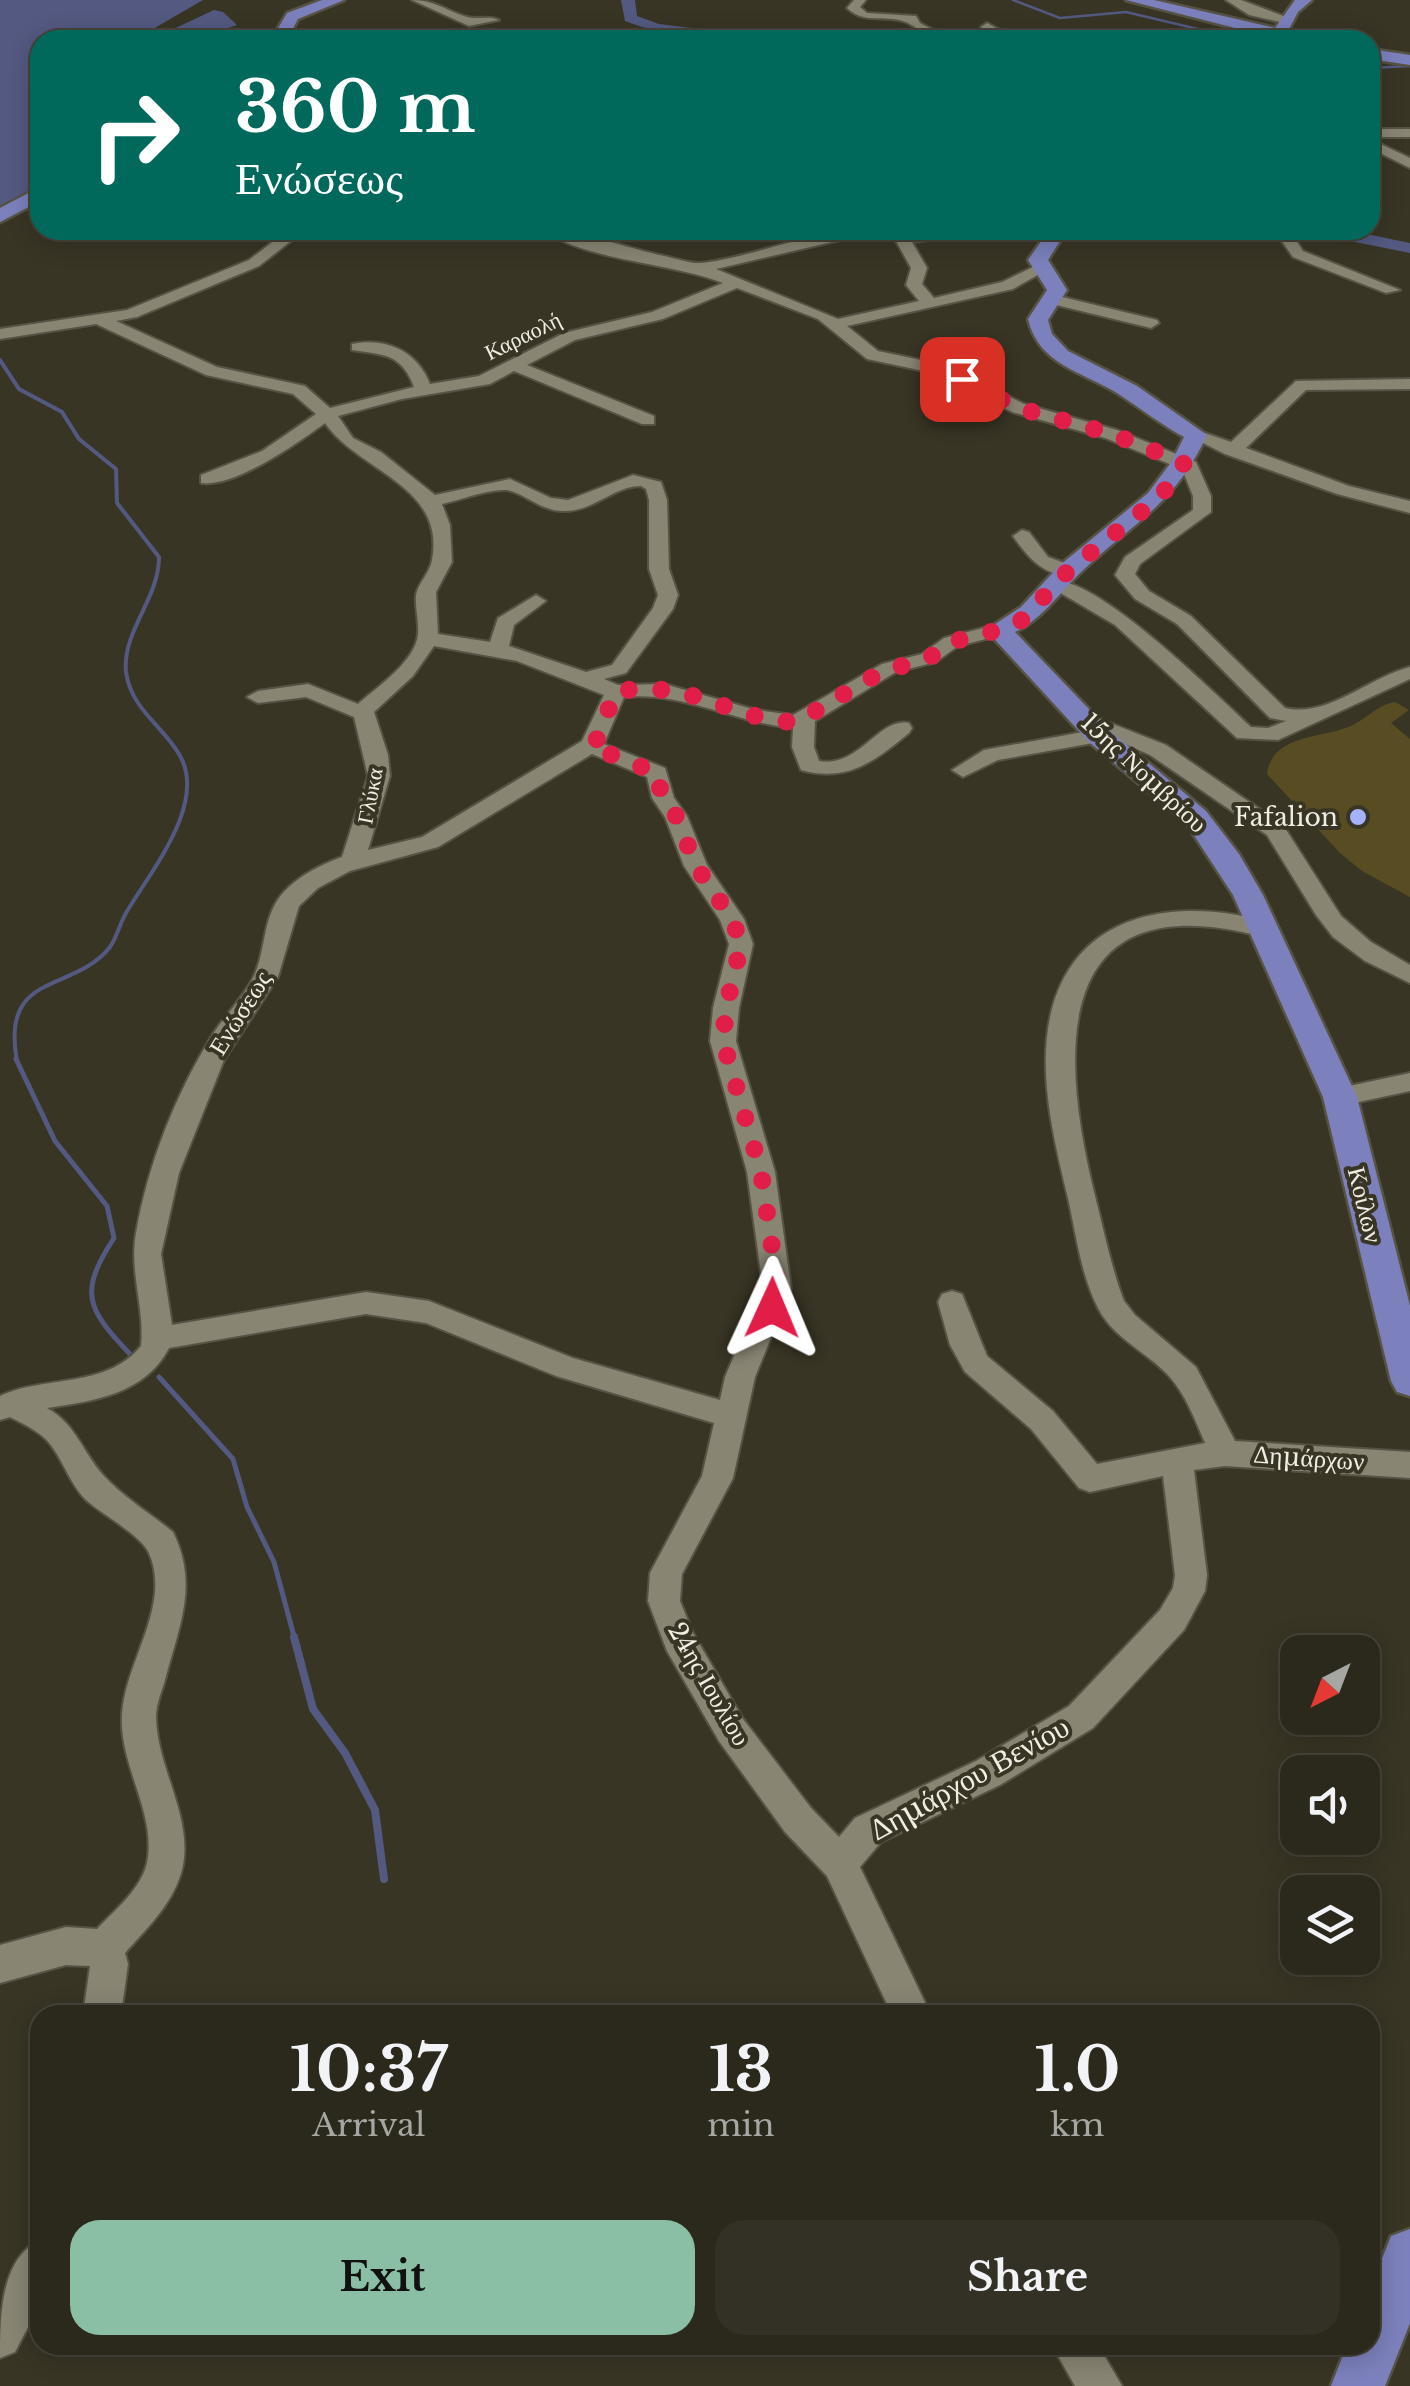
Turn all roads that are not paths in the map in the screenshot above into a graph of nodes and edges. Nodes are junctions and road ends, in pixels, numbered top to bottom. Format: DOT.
graph roads {
  1 [pos="336,0"];
  2 [pos="418,0"];
  3 [pos="860,0"];
  4 [pos="1134,0"];
  5 [pos="1232,0"];
  6 [pos="1304,0"];
  7 [pos="493,20"];
  8 [pos="1214,20"];
  9 [pos="987,26"];
  10 [pos="284,30"];
  11 [pos="925,30"];
  12 [pos="992,30"];
  13 [pos="1272,30"];
  14 [pos="1272,30"];
  15 [pos="1280,30"];
  16 [pos="1284,30"];
  17 [pos="1380,56"];
  18 [pos="1410,60"];
  19 [pos="1410,133"];
  20 [pos="1380,134"];
  21 [pos="1380,138"];
  22 [pos="1380,148"];
  23 [pos="1410,148"];
  24 [pos="1410,164"];
  25 [pos="30,201"];
  26 [pos="0,218"];
  27 [pos="285,240"];
  28 [pos="578,240"];
  29 [pos="816,240"];
  30 [pos="903,240"];
  31 [pos="1050,240"];
  32 [pos="1288,240"];
  33 [pos="699,268"];
  34 [pos="1042,268"];
  35 [pos="735,283"];
  36 [pos="1392,290"];
  37 [pos="1054,300"];
  38 [pos="931,304"];
  39 [pos="100,320"];
  40 [pos="1151,323"];
  41 [pos="836,324"];
  42 [pos="0,334"];
  43 [pos="358,348"];
  44 [pos="515,366"];
  45 [pos="1410,384"];
  46 [pos="424,391"];
  47 [pos="326,414"];
  48 [pos="648,420"];
  49 [pos="1196,435"];
  50 [pos="1231,450"];
  51 [pos="1184,463"];
  52 [pos="207,479"];
  53 [pos="432,502"];
  54 [pos="1410,507"];
  55 [pos="1022,536"];
  56 [pos="1063,578"];
  57 [pos="536,602"];
  58 [pos="999,630"];
  59 [pos="428,639"];
  60 [pos="497,652"];
  61 [pos="1410,674"];
  62 [pos="586,678"];
  63 [pos="615,692"];
  64 [pos="258,697"];
  65 [pos="362,713"];
  66 [pos="804,720"];
  67 [pos="1311,720"];
  68 [pos="901,728"];
  69 [pos="1092,728"];
  70 [pos="590,746"];
  71 [pos="963,770"];
  72 [pos="353,860"];
  73 [pos="1263,929"];
  74 [pos="1410,974"];
  75 [pos="1410,1082"];
  76 [pos="1340,1097"];
  77 [pos="952,1302"];
  78 [pos="156,1339"];
  79 [pos="1410,1381"];
  80 [pos="6,1406"];
  81 [pos="730,1414"];
  82 [pos="1203,1455"];
  83 [pos="1410,1465"];
  84 [pos="840,1863"];
  85 [pos="105,1948"];
  86 [pos="0,1964"];
  87 [pos="103,2005"];
  88 [pos="907,2005"];
  89 [pos="1410,2255"];
  90 [pos="30,2280"];
  91 [pos="1396,2332"];
  92 [pos="0,2337"];
  93 [pos="1080,2355"];
  94 [pos="1380,2355"];
  95 [pos="1380,2355"];
  96 [pos="1100,2386"];
  97 [pos="1358,2386"];
  1 -- 10 [label="main road"];
  2 -- 7 [label="street"];
  3 -- 11 [label="street"];
  4 -- 8 [label="main road"];
  5 -- 15 [label="street"];
  6 -- 16 [label="main road"];
  8 -- 13 [label="main road"];
  8 -- 14 [label="main road"];
  9 -- 12 [label="street"];
  17 -- 18 [label="main road"];
  19 -- 20 [label="street"];
  21 -- 23 [label="street"];
  22 -- 24 [label="street"];
  25 -- 26 [label="main road"];
  27 -- 39 [label="street"];
  28 -- 33 [label="street"];
  29 -- 33 [label="street"];
  30 -- 38 [label="street"];
  31 -- 34 [label="main road"];
  32 -- 36 [label="street"];
  33 -- 35 [label="street"];
  34 -- 37 [label="main road"];
  34 -- 38 [label="street"];
  35 -- 41 [label="street"];
  35 -- 44 [label="street, Καραολή"];
  37 -- 40 [label="street"];
  37 -- 49 [label="main road"];
  38 -- 41 [label="street"];
  39 -- 42 [label="street"];
  39 -- 47 [label="street"];
  41 -- 51 [label="street"];
  43 -- 46 [label="street"];
  44 -- 46 [label="street, Καραολή"];
  44 -- 48 [label="street"];
  45 -- 50 [label="street"];
  46 -- 47 [label="street, Καραολή"];
  47 -- 52 [label="street"];
  47 -- 53 [label="street"];
  49 -- 50 [label="street"];
  49 -- 51 [label="main road"];
  50 -- 54 [label="street"];
  51 -- 56 [label="main road"];
  51 -- 67 [label="street"];
  53 -- 59 [label="street"];
  53 -- 62 [label="street"];
  55 -- 56 [label="street"];
  56 -- 58 [label="main road"];
  56 -- 67 [label="street"];
  57 -- 60 [label="street"];
  58 -- 66 [label="street"];
  58 -- 69 [label="main road, 15ης Νομβρίου"];
  59 -- 60 [label="street"];
  59 -- 65 [label="street"];
  60 -- 62 [label="street"];
  61 -- 67 [label="street"];
  62 -- 63 [label="street"];
  63 -- 66 [label="street"];
  63 -- 70 [label="street"];
  64 -- 65 [label="street"];
  65 -- 72 [label="street, Γλύκα"];
  66 -- 68 [label="street"];
  69 -- 71 [label="street"];
  69 -- 73 [label="main road, 15ης Νομβρίου"];
  69 -- 74 [label="street"];
  70 -- 72 [label="street, Ενώσεως"];
  70 -- 81 [label="street, 24ης Ιουλίου"];
  72 -- 78 [label="street, Ενώσεως"];
  73 -- 76 [label="main road, 15ης Νομβρίου"];
  73 -- 82 [label="street, Δημάρχου Βενίου"];
  75 -- 76 [label="street"];
  76 -- 79 [label="main road, Κοίλων"];
  77 -- 82 [label="street, Δημάρχων"];
  78 -- 80 [label="street"];
  78 -- 81 [label="street"];
  80 -- 85 [label="street"];
  81 -- 84 [label="street, 24ης Ιουλίου"];
  82 -- 83 [label="street, Δημάρχων"];
  82 -- 84 [label="street, Δημάρχου Βενίου"];
  84 -- 88 [label="street, 24ης Ιουλίου"];
  85 -- 86 [label="street"];
  85 -- 87 [label="street"];
  89 -- 91 [label="main road"];
  90 -- 92 [label="street"];
  91 -- 95 [label="main road"];
  93 -- 96 [label="street"];
  94 -- 97 [label="main road"];
}
